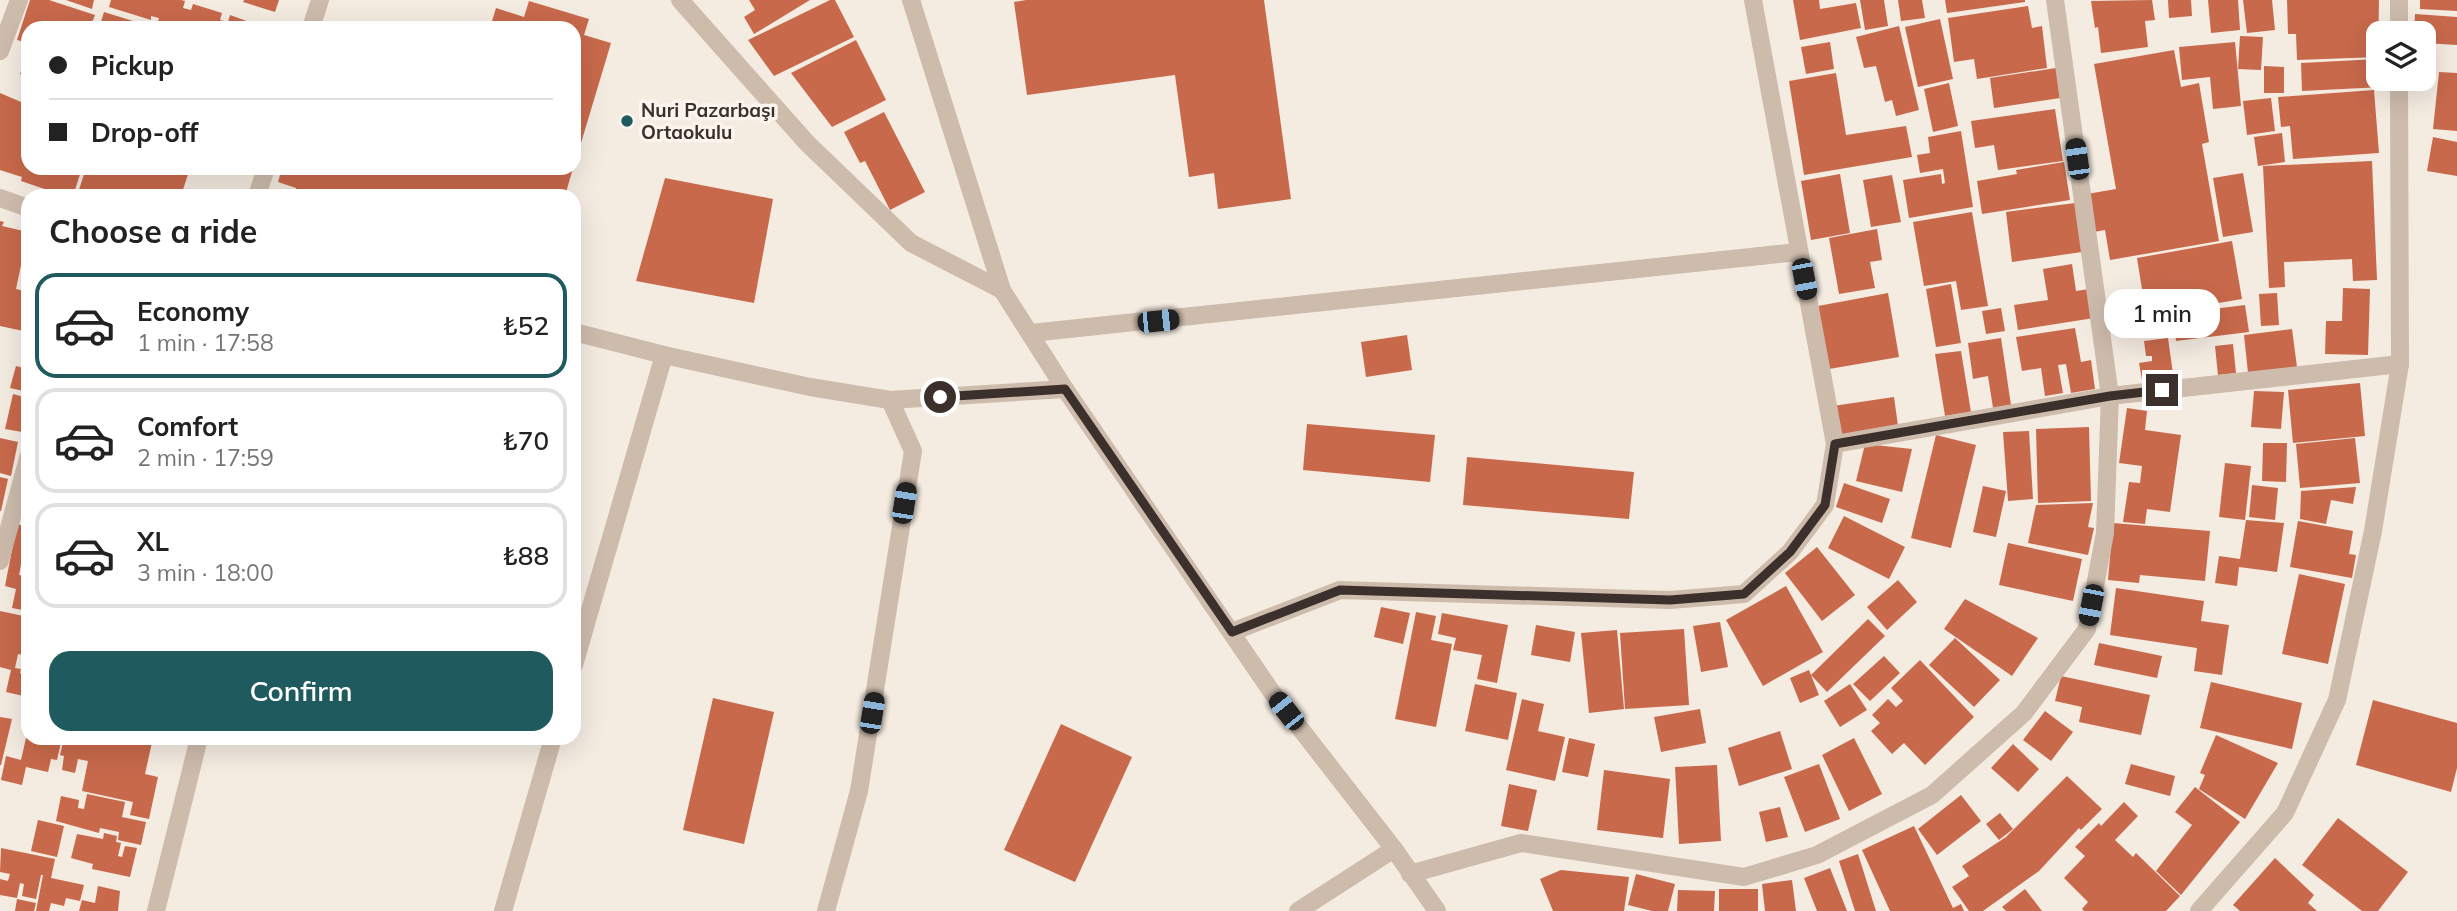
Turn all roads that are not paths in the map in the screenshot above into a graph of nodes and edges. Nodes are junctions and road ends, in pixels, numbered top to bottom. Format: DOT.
graph roads {
  1 [pos="19,0"];
  2 [pos="320,0"];
  3 [pos="680,0"];
  4 [pos="911,0"];
  5 [pos="1753,0"];
  6 [pos="2055,0"];
  7 [pos="2399,0"];
  8 [pos="313,21"];
  9 [pos="2399,21"];
  10 [pos="0,51"];
  11 [pos="2399,91"];
  12 [pos="0,198"];
  13 [pos="21,206"];
  14 [pos="1798,252"];
  15 [pos="1002,290"];
  16 [pos="1031,333"];
  17 [pos="581,334"];
  18 [pos="664,355"];
  19 [pos="2400,364"];
  20 [pos="1065,389"];
  21 [pos="2110,396"];
  22 [pos="890,400"];
  23 [pos="1835,444"];
  24 [pos="21,484"];
  25 [pos="0,561"];
  26 [pos="1232,632"];
  27 [pos="581,641"];
  28 [pos="197,745"];
  29 [pos="551,745"];
  30 [pos="1394,849"];
  31 [pos="1410,874"];
  32 [pos="156,911"];
  33 [pos="503,911"];
  34 [pos="826,911"];
  35 [pos="1298,911"];
  36 [pos="1437,911"];
  37 [pos="2199,911"];
  1 -- 10 [label="street"];
  2 -- 8 [label="street"];
  3 -- 15 [label="street"];
  4 -- 15 [label="street"];
  5 -- 14 [label="street"];
  6 -- 21 [label="street"];
  7 -- 9 [label="street"];
  11 -- 19 [label="street"];
  12 -- 13 [label="street"];
  14 -- 16 [label="street"];
  14 -- 23 [label="street"];
  15 -- 16 [label="street"];
  16 -- 20 [label="street"];
  17 -- 18 [label="street"];
  18 -- 22 [label="street"];
  18 -- 27 [label="street"];
  19 -- 21 [label="street"];
  19 -- 37 [label="street"];
  20 -- 22 [label="street"];
  20 -- 26 [label="street"];
  21 -- 23 [label="street"];
  21 -- 31 [label="street"];
  22 -- 34 [label="street"];
  23 -- 26 [label="street"];
  24 -- 25 [label="street"];
  26 -- 30 [label="street"];
  28 -- 32 [label="street"];
  29 -- 33 [label="street"];
  30 -- 31 [label="street"];
  30 -- 35 [label="street"];
  31 -- 36 [label="street"];
}
